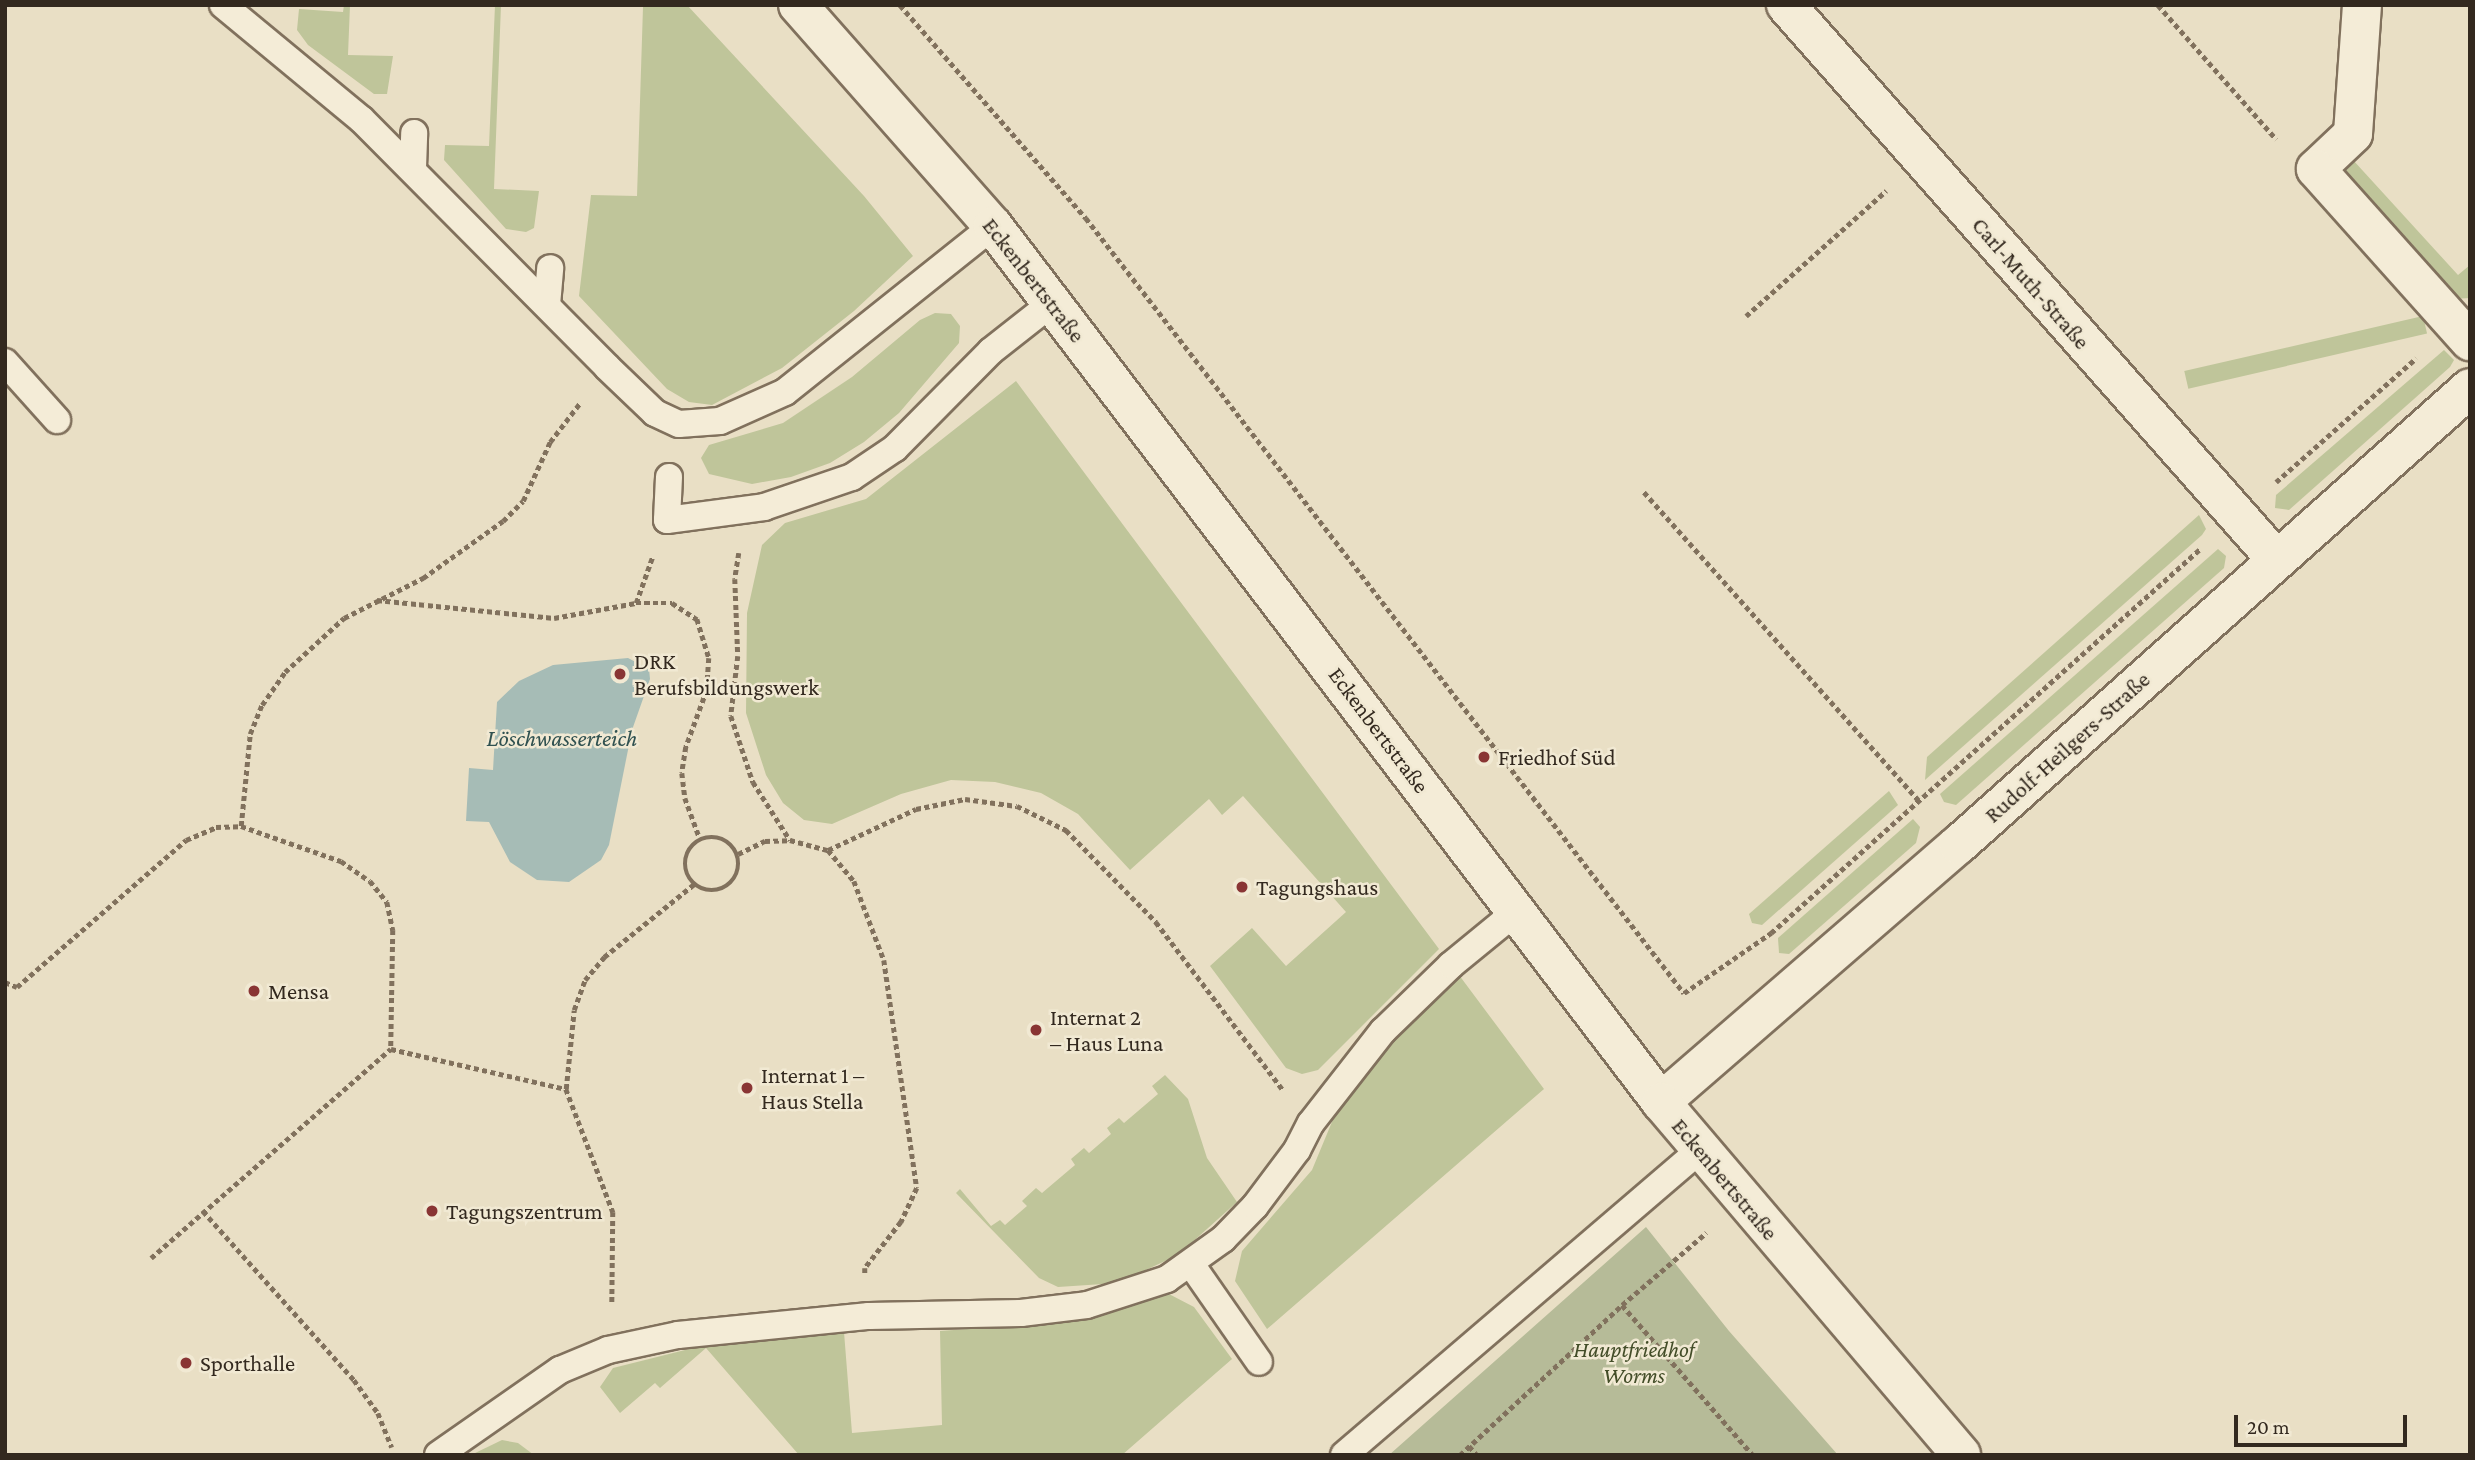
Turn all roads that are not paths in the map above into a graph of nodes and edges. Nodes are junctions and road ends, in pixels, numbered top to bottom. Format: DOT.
graph roads {
  1 [pos="223,5"];
  2 [pos="797,5"];
  3 [pos="1786,5"];
  4 [pos="2362,5"];
  5 [pos="414,133"];
  6 [pos="413,168"];
  7 [pos="993,226"];
  8 [pos="550,268"];
  9 [pos="1052,303"];
  10 [pos="547,305"];
  11 [pos="2462,333"];
  12 [pos="5,362"];
  13 [pos="2470,388"];
  14 [pos="57,420"];
  15 [pos="668,477"];
  16 [pos="2276,559"];
  17 [pos="1517,911"];
  18 [pos="1661,1102"];
  19 [pos="1700,1150"];
  20 [pos="1191,1264"];
  21 [pos="1259,1362"];
  22 [pos="438,1455"];
  23 [pos="1344,1455"];
  24 [pos="1961,1455"];
  1 -- 6 [label="lane"];
  2 -- 7 [label="street, Eckenbertstraße"];
  3 -- 16 [label="street, Carl-Muth-Straße"];
  4 -- 11 [label="street"];
  5 -- 6 [label="lane"];
  6 -- 10 [label="lane"];
  7 -- 9 [label="street, Eckenbertstraße"];
  7 -- 10 [label="lane"];
  8 -- 10 [label="lane"];
  9 -- 15 [label="lane"];
  9 -- 17 [label="street, Eckenbertstraße"];
  12 -- 14 [label="lane"];
  13 -- 16 [label="street, Rudolf-Heilgers-Straße"];
  16 -- 18 [label="street, Rudolf-Heilgers-Straße"];
  17 -- 18 [label="street, Eckenbertstraße"];
  17 -- 20 [label="lane"];
  18 -- 19 [label="street, Eckenbertstraße"];
  19 -- 23 [label="lane"];
  19 -- 24 [label="street, Eckenbertstraße"];
  20 -- 21 [label="lane"];
  20 -- 22 [label="lane"];
}
